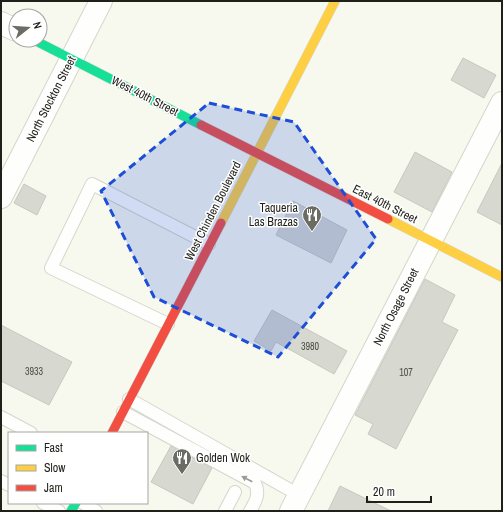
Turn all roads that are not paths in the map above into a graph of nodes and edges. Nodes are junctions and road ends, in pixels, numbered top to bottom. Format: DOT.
graph roads {
  1 [pos="101,1"];
  2 [pos="335,1"];
  3 [pos="48,47"];
  4 [pos="71,59"];
  5 [pos="502,102"];
  6 [pos="257,152"];
  7 [pos="1,197"];
  8 [pos="431,240"];
  9 [pos="209,244"];
  10 [pos="502,277"];
  11 [pos="168,324"];
  12 [pos="129,400"];
  13 [pos="123,412"];
  14 [pos="1,417"];
  15 [pos="28,432"];
  16 [pos="113,432"];
  17 [pos="236,492"];
  18 [pos="295,503"];
  19 [pos="46,504"];
  20 [pos="85,504"];
  21 [pos="59,511"];
  22 [pos="96,511"];
  23 [pos="225,511"];
  24 [pos="250,511"];
  1 -- 4 [label="street, North Stockton Street"];
  2 -- 6 [label="street, West Chinden Boulevard"];
  3 -- 4 [label="street, West 40th Street"];
  4 -- 6 [label="street, West 40th Street"];
  4 -- 7 [label="street, North Stockton Street"];
  5 -- 8 [label="street, North Osage Street"];
  6 -- 8 [label="street, East 40th Street"];
  6 -- 9 [label="street, West Chinden Boulevard"];
  8 -- 10 [label="street, East 40th Street"];
  8 -- 18 [label="street, North Osage Street"];
  9 -- 11 [label="street, West Chinden Boulevard"];
  9 -- 11 [label="lane"];
  11 -- 12 [label="street, West Chinden Boulevard"];
  12 -- 13 [label="street, West Chinden Boulevard"];
  12 -- 18 [label="lane"];
  13 -- 16 [label="street, West Chinden Boulevard"];
  24 -- 13 [label="lane, one-way"];
  14 -- 15 [label="lane"];
  17 -- 23 [label="lane"];
  19 -- 21 [label="lane"];
  20 -- 22 [label="lane"];
}
